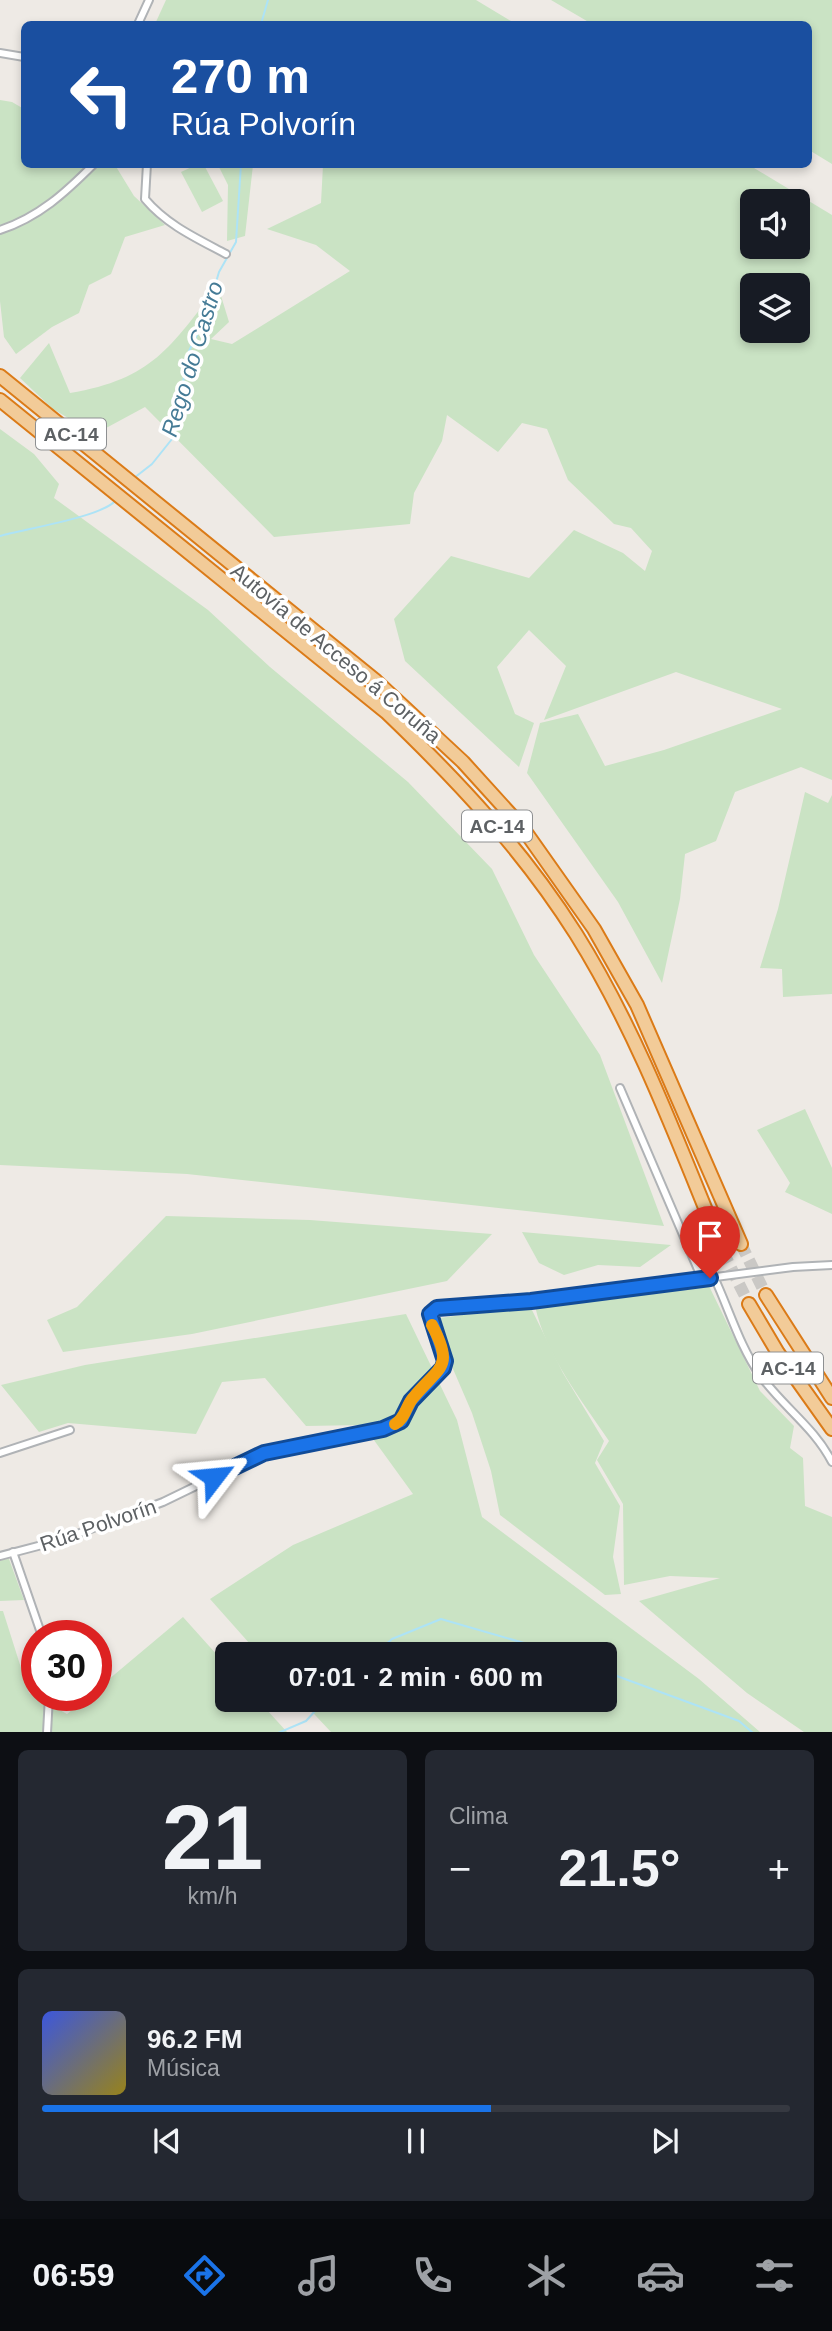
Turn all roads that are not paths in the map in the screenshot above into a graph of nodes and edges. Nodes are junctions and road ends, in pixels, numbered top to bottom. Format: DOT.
graph roads {
  1 [pos="149,0"];
  2 [pos="139,21"];
  3 [pos="0,53"];
  4 [pos="21,56"];
  5 [pos="90,168"];
  6 [pos="147,168"];
  7 [pos="0,230"];
  8 [pos="226,254"];
  9 [pos="0,376"];
  10 [pos="0,400"];
  11 [pos="620,1088"];
  12 [pos="741,1244"];
  13 [pos="723,1252"];
  14 [pos="832,1265"];
  15 [pos="709,1278"];
  16 [pos="766,1295"];
  17 [pos="749,1304"];
  18 [pos="832,1398"];
  19 [pos="832,1429"];
  20 [pos="70,1430"];
  21 [pos="0,1453"];
  22 [pos="832,1462"];
  23 [pos="13,1552"];
  24 [pos="0,1556"];
  25 [pos="36,1620"];
  26 [pos="48,1711"];
  27 [pos="47,1732"];
  1 -- 2 [label="street"];
  3 -- 4 [label="street"];
  5 -- 7 [label="street"];
  6 -- 8 [label="street"];
  9 -- 12 [label="highway, Autovía de Acceso á Coruña / AC-14"];
  10 -- 13 [label="highway, Autovía de Acceso á Coruña / AC-14"];
  11 -- 15 [label="street"];
  14 -- 15 [label="street"];
  15 -- 22 [label="street"];
  15 -- 23 [label="street, Rúa Polvorín"];
  16 -- 18 [label="highway, AC-14"];
  17 -- 19 [label="highway, AC-14"];
  20 -- 21 [label="street"];
  23 -- 24 [label="street, Rúa Polvorín"];
  23 -- 25 [label="street"];
  26 -- 27 [label="street"];
}
